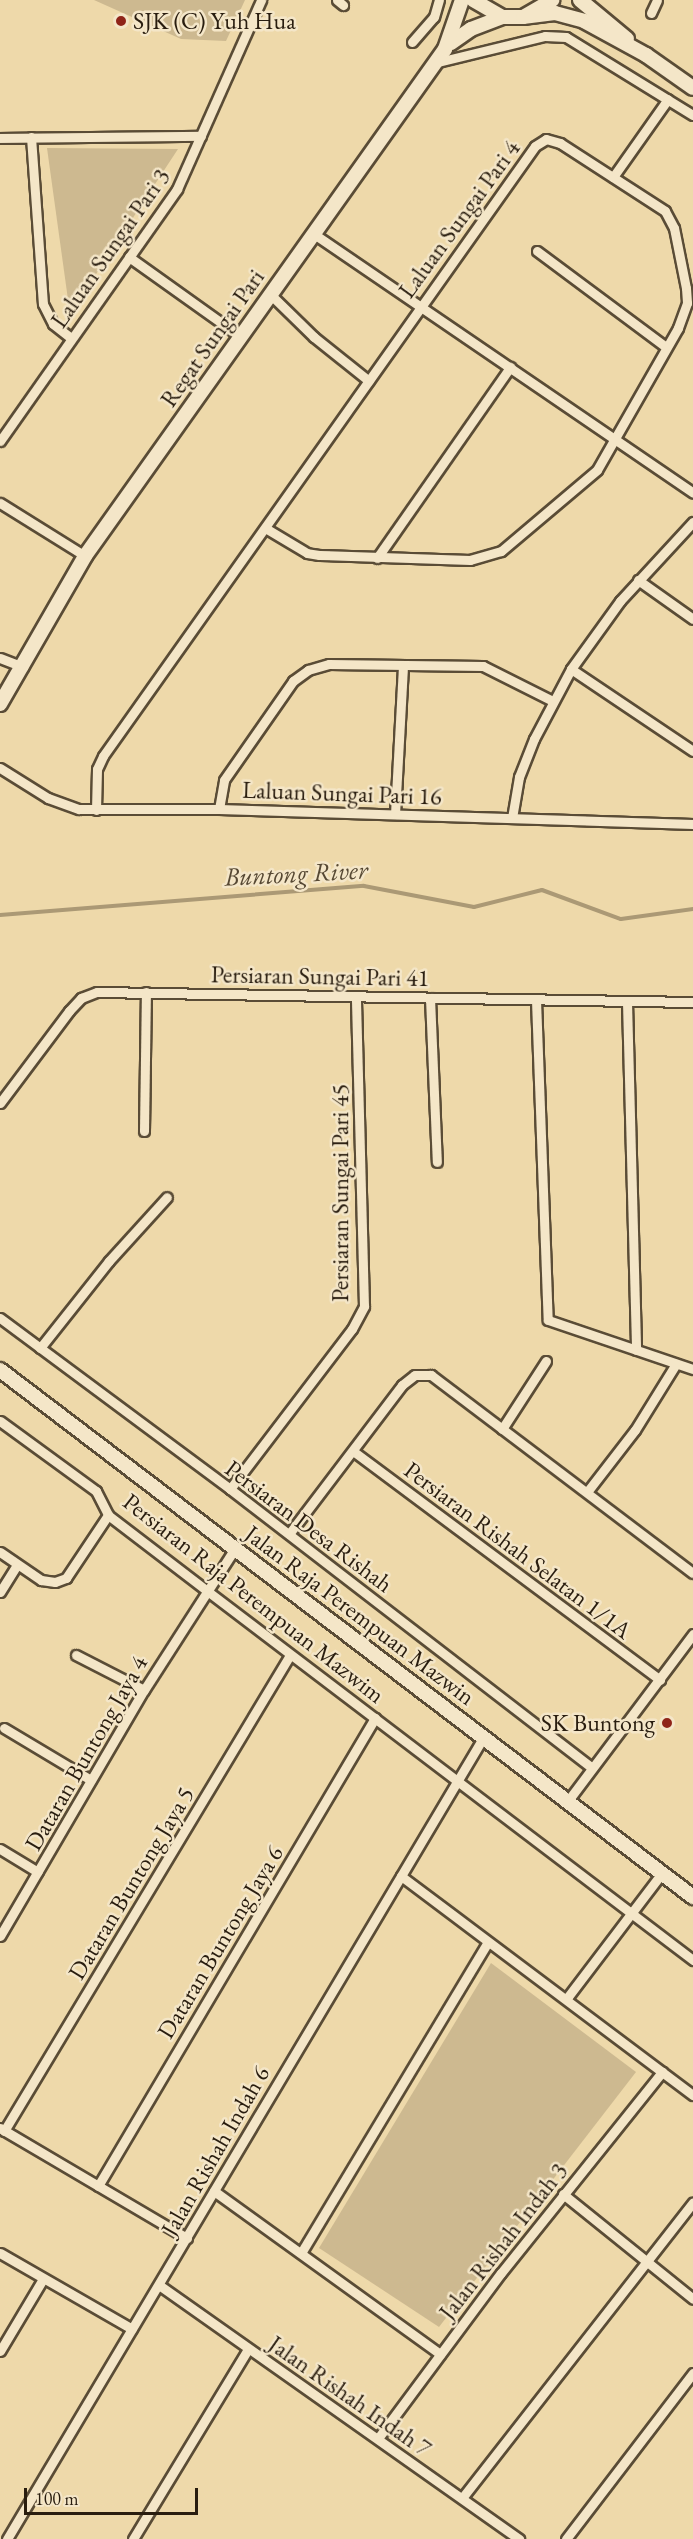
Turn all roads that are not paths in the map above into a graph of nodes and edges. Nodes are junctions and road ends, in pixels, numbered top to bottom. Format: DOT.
graph roads {
  1 [pos="261,0"];
  2 [pos="440,0"];
  3 [pos="462,0"];
  4 [pos="473,0"];
  5 [pos="552,0"];
  6 [pos="580,0"];
  7 [pos="657,0"];
  8 [pos="651,13"];
  9 [pos="503,17"];
  10 [pos="523,17"];
  11 [pos="412,42"];
  12 [pos="445,49"];
  13 [pos="645,56"];
  14 [pos="434,63"];
  15 [pos="693,88"];
  16 [pos="668,99"];
  17 [pos="693,116"];
  18 [pos="201,136"];
  19 [pos="31,137"];
  20 [pos="0,138"];
  21 [pos="613,177"];
  22 [pos="314,234"];
  23 [pos="537,251"];
  24 [pos="129,257"];
  25 [pos="271,294"];
  26 [pos="420,306"];
  27 [pos="241,337"];
  28 [pos="71,338"];
  29 [pos="666,347"];
  30 [pos="510,367"];
  31 [pos="369,381"];
  32 [pos="616,440"];
  33 [pos="0,441"];
  34 [pos="693,494"];
  35 [pos="0,503"];
  36 [pos="693,522"];
  37 [pos="267,529"];
  38 [pos="85,556"];
  39 [pos="377,558"];
  40 [pos="638,580"];
  41 [pos="693,619"];
  42 [pos="0,658"];
  43 [pos="404,665"];
  44 [pos="23,668"];
  45 [pos="571,669"];
  46 [pos="553,701"];
  47 [pos="0,705"];
  48 [pos="693,751"];
  49 [pos="0,768"];
  50 [pos="219,809"];
  51 [pos="96,810"];
  52 [pos="395,814"];
  53 [pos="512,818"];
  54 [pos="693,824"];
  55 [pos="146,993"];
  56 [pos="357,997"];
  57 [pos="430,998"];
  58 [pos="536,1000"];
  59 [pos="627,1002"];
  60 [pos="693,1002"];
  61 [pos="0,1103"];
  62 [pos="144,1131"];
  63 [pos="437,1162"];
  64 [pos="167,1197"];
  65 [pos="0,1318"];
  66 [pos="40,1348"];
  67 [pos="636,1350"];
  68 [pos="546,1361"];
  69 [pos="676,1364"];
  70 [pos="693,1369"];
  71 [pos="0,1370"];
  72 [pos="0,1421"];
  73 [pos="502,1429"];
  74 [pos="353,1451"];
  75 [pos="230,1489"];
  76 [pos="586,1492"];
  77 [pos="108,1515"];
  78 [pos="289,1534"];
  79 [pos="235,1548"];
  80 [pos="0,1552"];
  81 [pos="17,1565"];
  82 [pos="693,1573"];
  83 [pos="206,1590"];
  84 [pos="0,1592"];
  85 [pos="693,1634"];
  86 [pos="76,1655"];
  87 [pos="290,1655"];
  88 [pos="660,1680"];
  89 [pos="144,1690"];
  90 [pos="375,1718"];
  91 [pos="4,1728"];
  92 [pos="483,1738"];
  93 [pos="592,1768"];
  94 [pos="91,1780"];
  95 [pos="458,1782"];
  96 [pos="567,1802"];
  97 [pos="0,1849"];
  98 [pos="38,1872"];
  99 [pos="662,1873"];
  100 [pos="401,1876"];
  101 [pos="693,1897"];
  102 [pos="630,1914"];
  103 [pos="0,1935"];
  104 [pos="487,1943"];
  105 [pos="693,1960"];
  106 [pos="567,1998"];
  107 [pos="663,2072"];
  108 [pos="693,2095"];
  109 [pos="2,2130"];
  110 [pos="98,2186"];
  111 [pos="214,2191"];
  112 [pos="563,2194"];
  113 [pos="693,2202"];
  114 [pos="187,2238"];
  115 [pos="0,2253"];
  116 [pos="301,2253"];
  117 [pos="644,2262"];
  118 [pos="43,2279"];
  119 [pos="159,2285"];
  120 [pos="693,2299"];
  121 [pos="132,2329"];
  122 [pos="248,2349"];
  123 [pos="0,2350"];
  124 [pos="441,2354"];
  125 [pos="693,2373"];
  126 [pos="379,2437"];
  127 [pos="462,2498"];
  128 [pos="7,2539"];
  129 [pos="134,2539"];
  130 [pos="519,2539"];
  131 [pos="566,2539"];
  1 -- 18 [label="street, Laluan Sungai Pari 3"];
  2 -- 11 [label="street"];
  3 -- 12 [label="main road, Regat Sungai Pari"];
  4 -- 9 [label="main road"];
  5 -- 10 [label="main road"];
  6 -- 13 [label="main road"];
  7 -- 8 [label="street"];
  9 -- 10 [label="main road"];
  9 -- 12 [label="main road"];
  10 -- 13 [label="main road"];
  12 -- 14 [label="main road, Regat Sungai Pari"];
  13 -- 15 [label="main road"];
  14 -- 16 [label="street"];
  14 -- 22 [label="main road, Regat Sungai Pari"];
  16 -- 17 [label="street"];
  16 -- 21 [label="street"];
  18 -- 19 [label="street"];
  18 -- 24 [label="street, Laluan Sungai Pari 3"];
  19 -- 20 [label="street"];
  19 -- 28 [label="street"];
  21 -- 26 [label="street, Laluan Sungai Pari 4"];
  21 -- 29 [label="street, Laluan Sungai Pari 4"];
  22 -- 25 [label="main road, Regat Sungai Pari"];
  22 -- 26 [label="street"];
  23 -- 29 [label="street"];
  24 -- 27 [label="street"];
  24 -- 28 [label="street, Laluan Sungai Pari 3"];
  25 -- 27 [label="main road, Regat Sungai Pari"];
  25 -- 31 [label="street"];
  26 -- 30 [label="street"];
  26 -- 31 [label="street, Laluan Sungai Pari 4"];
  27 -- 38 [label="main road, Regat Sungai Pari"];
  28 -- 33 [label="street, Laluan Sungai Pari 3"];
  29 -- 32 [label="street, Laluan Sungai Pari 4"];
  30 -- 32 [label="street"];
  30 -- 39 [label="street"];
  31 -- 37 [label="street, Laluan Sungai Pari 4"];
  32 -- 34 [label="street"];
  32 -- 39 [label="street, Laluan Sungai Pari 4"];
  35 -- 38 [label="street"];
  36 -- 40 [label="street"];
  37 -- 39 [label="street, Laluan Sungai Pari 4"];
  37 -- 51 [label="street, Laluan Sungai Pari 4"];
  38 -- 44 [label="main road, Regat Sungai Pari"];
  40 -- 41 [label="street"];
  40 -- 45 [label="street"];
  42 -- 44 [label="street"];
  43 -- 46 [label="street"];
  43 -- 50 [label="street"];
  43 -- 52 [label="street"];
  44 -- 47 [label="main road, Regat Sungai Pari"];
  45 -- 46 [label="street"];
  45 -- 48 [label="street"];
  46 -- 53 [label="street"];
  49 -- 51 [label="street, Laluan Sungai Pari 16"];
  50 -- 51 [label="street, Laluan Sungai Pari 16"];
  50 -- 52 [label="street, Laluan Sungai Pari 16"];
  52 -- 53 [label="street, Laluan Sungai Pari 16"];
  53 -- 54 [label="street, Laluan Sungai Pari 16"];
  55 -- 56 [label="street, Persiaran Sungai Pari 41"];
  55 -- 61 [label="street, Persiaran Sungai Pari 41"];
  55 -- 62 [label="street"];
  56 -- 57 [label="street, Persiaran Sungai Pari 41"];
  56 -- 75 [label="street, Persiaran Sungai Pari 45"];
  57 -- 58 [label="street, Persiaran Sungai Pari 41"];
  57 -- 63 [label="street"];
  58 -- 59 [label="street, Persiaran Sungai Pari 41"];
  58 -- 67 [label="street"];
  59 -- 60 [label="street, Persiaran Sungai Pari 41"];
  59 -- 67 [label="street"];
  64 -- 66 [label="street"];
  65 -- 66 [label="street, Persiaran Desa Rishah"];
  66 -- 75 [label="street, Persiaran Desa Rishah"];
  67 -- 69 [label="street"];
  68 -- 73 [label="street"];
  69 -- 70 [label="street"];
  69 -- 76 [label="street"];
  71 -- 79 [label="main road, Jalan Raja Perempuan Mazwin"];
  72 -- 77 [label="street, Persiaran Raja Perempuan Mazwim"];
  73 -- 74 [label="street"];
  73 -- 76 [label="street"];
  74 -- 78 [label="street"];
  74 -- 88 [label="street, Persiaran Rishah Selatan 1/1A"];
  75 -- 78 [label="street, Persiaran Desa Rishah"];
  76 -- 82 [label="street"];
  77 -- 81 [label="street"];
  77 -- 83 [label="street, Persiaran Raja Perempuan Mazwim"];
  78 -- 93 [label="street, Persiaran Desa Rishah"];
  79 -- 83 [label="street, Dataran Buntong Jaya 4"];
  79 -- 92 [label="main road, Jalan Raja Perempuan Mazwin"];
  80 -- 81 [label="street"];
  81 -- 84 [label="street"];
  83 -- 87 [label="street, Persiaran Raja Perempuan Mazwim"];
  83 -- 89 [label="street, Dataran Buntong Jaya 4"];
  85 -- 88 [label="street"];
  86 -- 89 [label="street"];
  87 -- 90 [label="street, Persiaran Raja Perempuan Mazwim"];
  87 -- 109 [label="street, Dataran Buntong Jaya 5"];
  88 -- 93 [label="street"];
  89 -- 94 [label="street, Dataran Buntong Jaya 4"];
  90 -- 95 [label="street, Persiaran Raja Perempuan Mazwim"];
  90 -- 110 [label="street, Dataran Buntong Jaya 6"];
  91 -- 94 [label="street"];
  92 -- 95 [label="street, Jalan Rishah Indah 6"];
  92 -- 96 [label="main road, Jalan Raja Perempuan Mazwin"];
  93 -- 96 [label="street"];
  94 -- 98 [label="street, Dataran Buntong Jaya 4"];
  95 -- 100 [label="street, Jalan Rishah Indah 6"];
  95 -- 102 [label="street, Persiaran Raja Perempuan Mazwim"];
  96 -- 99 [label="main road, Jalan Raja Perempuan Mazwin"];
  97 -- 98 [label="street"];
  98 -- 103 [label="street, Dataran Buntong Jaya 4"];
  99 -- 101 [label="main road, Jalan Raja Perempuan Mazwin"];
  99 -- 102 [label="street"];
  100 -- 104 [label="street"];
  100 -- 111 [label="street, Jalan Rishah Indah 6"];
  102 -- 105 [label="street, Persiaran Raja Perempuan Mazwim"];
  102 -- 106 [label="street"];
  104 -- 106 [label="street"];
  104 -- 116 [label="street"];
  106 -- 107 [label="street"];
  107 -- 108 [label="street"];
  107 -- 112 [label="street, Jalan Rishah Indah 3"];
  109 -- 110 [label="street"];
  110 -- 114 [label="street"];
  111 -- 114 [label="street, Jalan Rishah Indah 6"];
  111 -- 116 [label="street"];
  112 -- 117 [label="street"];
  112 -- 124 [label="street, Jalan Rishah Indah 3"];
  113 -- 117 [label="street"];
  114 -- 119 [label="street, Jalan Rishah Indah 6"];
  115 -- 118 [label="street"];
  116 -- 124 [label="street"];
  117 -- 120 [label="street"];
  117 -- 127 [label="street"];
  118 -- 121 [label="street"];
  118 -- 123 [label="street"];
  119 -- 121 [label="street, Jalan Rishah Indah 6"];
  119 -- 122 [label="street, Jalan Rishah Indah 7"];
  121 -- 128 [label="street, Jalan Rishah Indah 6"];
  122 -- 126 [label="street, Jalan Rishah Indah 7"];
  122 -- 129 [label="street"];
  124 -- 126 [label="street, Jalan Rishah Indah 3"];
  125 -- 131 [label="street"];
  126 -- 127 [label="street, Jalan Rishah Indah 7"];
  127 -- 130 [label="street, Jalan Rishah Indah 7"];
}
